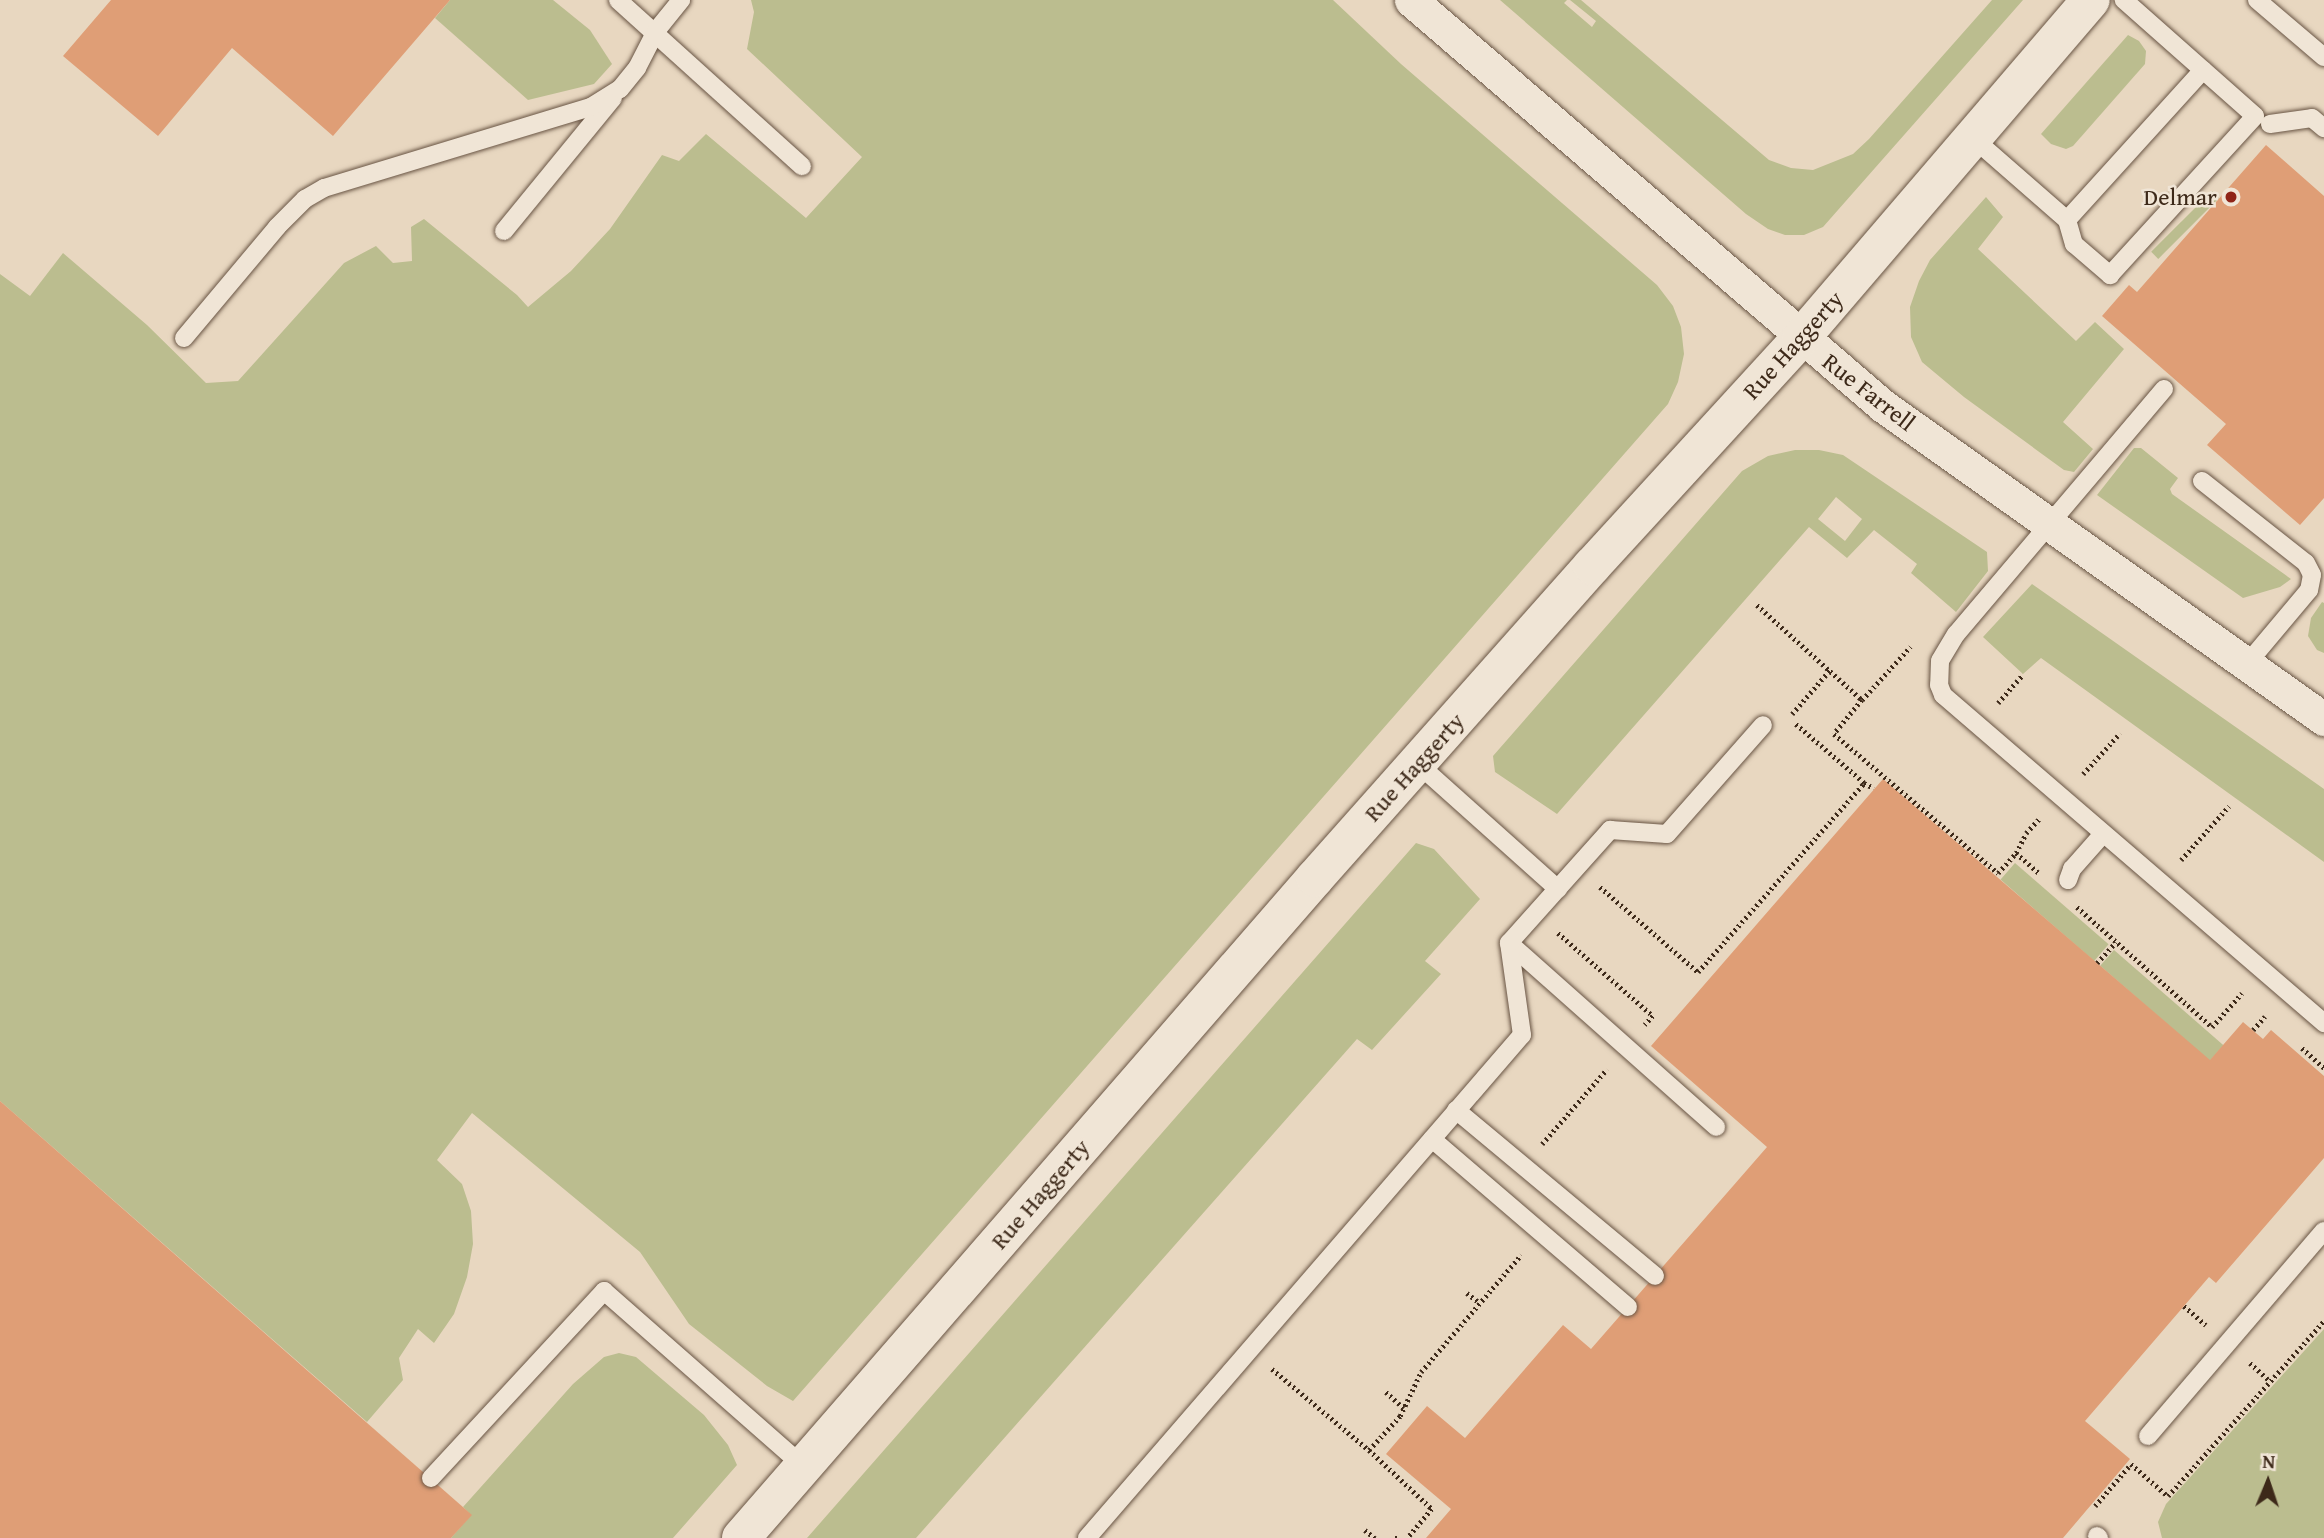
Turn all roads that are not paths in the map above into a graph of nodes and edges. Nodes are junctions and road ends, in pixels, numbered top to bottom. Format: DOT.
graph roads {
  1 [pos="618,0"];
  2 [pos="681,0"];
  3 [pos="1411,0"];
  4 [pos="2091,0"];
  5 [pos="2124,0"];
  6 [pos="2257,0"];
  7 [pos="656,31"];
  8 [pos="2324,57"];
  9 [pos="2203,70"];
  10 [pos="620,89"];
  11 [pos="2320,118"];
  12 [pos="2270,124"];
  13 [pos="1973,138"];
  14 [pos="802,166"];
  15 [pos="2067,220"];
  16 [pos="504,231"];
  17 [pos="184,338"];
  18 [pos="1801,338"];
  19 [pos="2164,389"];
  20 [pos="2202,481"];
  21 [pos="2048,523"];
  22 [pos="2247,664"];
  23 [pos="2324,719"];
  24 [pos="1763,725"];
  25 [pos="1417,763"];
  26 [pos="2103,834"];
  27 [pos="2068,880"];
  28 [pos="1558,889"];
  29 [pos="1508,943"];
  30 [pos="2324,1023"];
  31 [pos="1456,1110"];
  32 [pos="1716,1126"];
  33 [pos="1432,1139"];
  34 [pos="2324,1231"];
  35 [pos="1655,1276"];
  36 [pos="1628,1307"];
  37 [pos="2148,1436"];
  38 [pos="803,1466"];
  39 [pos="431,1478"];
  40 [pos="741,1538"];
  41 [pos="1087,1538"];
  1 -- 7 [label="lane"];
  2 -- 7 [label="lane"];
  3 -- 18 [label="street, Rue Farrell"];
  4 -- 13 [label="street, Rue Haggerty"];
  5 -- 9 [label="lane"];
  6 -- 8 [label="lane"];
  7 -- 10 [label="lane"];
  7 -- 14 [label="lane"];
  9 -- 15 [label="lane"];
  9 -- 15 [label="lane"];
  10 -- 16 [label="lane"];
  10 -- 17 [label="lane"];
  11 -- 12 [label="lane"];
  13 -- 15 [label="lane"];
  13 -- 18 [label="street, Rue Haggerty"];
  18 -- 21 [label="street, Rue Farrell"];
  18 -- 25 [label="street, Rue Haggerty"];
  19 -- 21 [label="lane"];
  20 -- 22 [label="lane"];
  21 -- 22 [label="street, Rue Farrell"];
  21 -- 26 [label="lane"];
  22 -- 23 [label="street, Rue Farrell"];
  24 -- 28 [label="lane"];
  25 -- 28 [label="lane"];
  25 -- 38 [label="street, Rue Haggerty"];
  26 -- 27 [label="lane"];
  26 -- 30 [label="lane"];
  28 -- 29 [label="lane"];
  29 -- 31 [label="lane"];
  29 -- 32 [label="lane"];
  31 -- 33 [label="lane"];
  31 -- 35 [label="lane"];
  33 -- 36 [label="lane"];
  33 -- 41 [label="lane"];
  34 -- 37 [label="lane"];
  38 -- 39 [label="lane"];
  38 -- 40 [label="street, Rue Haggerty"];
}
